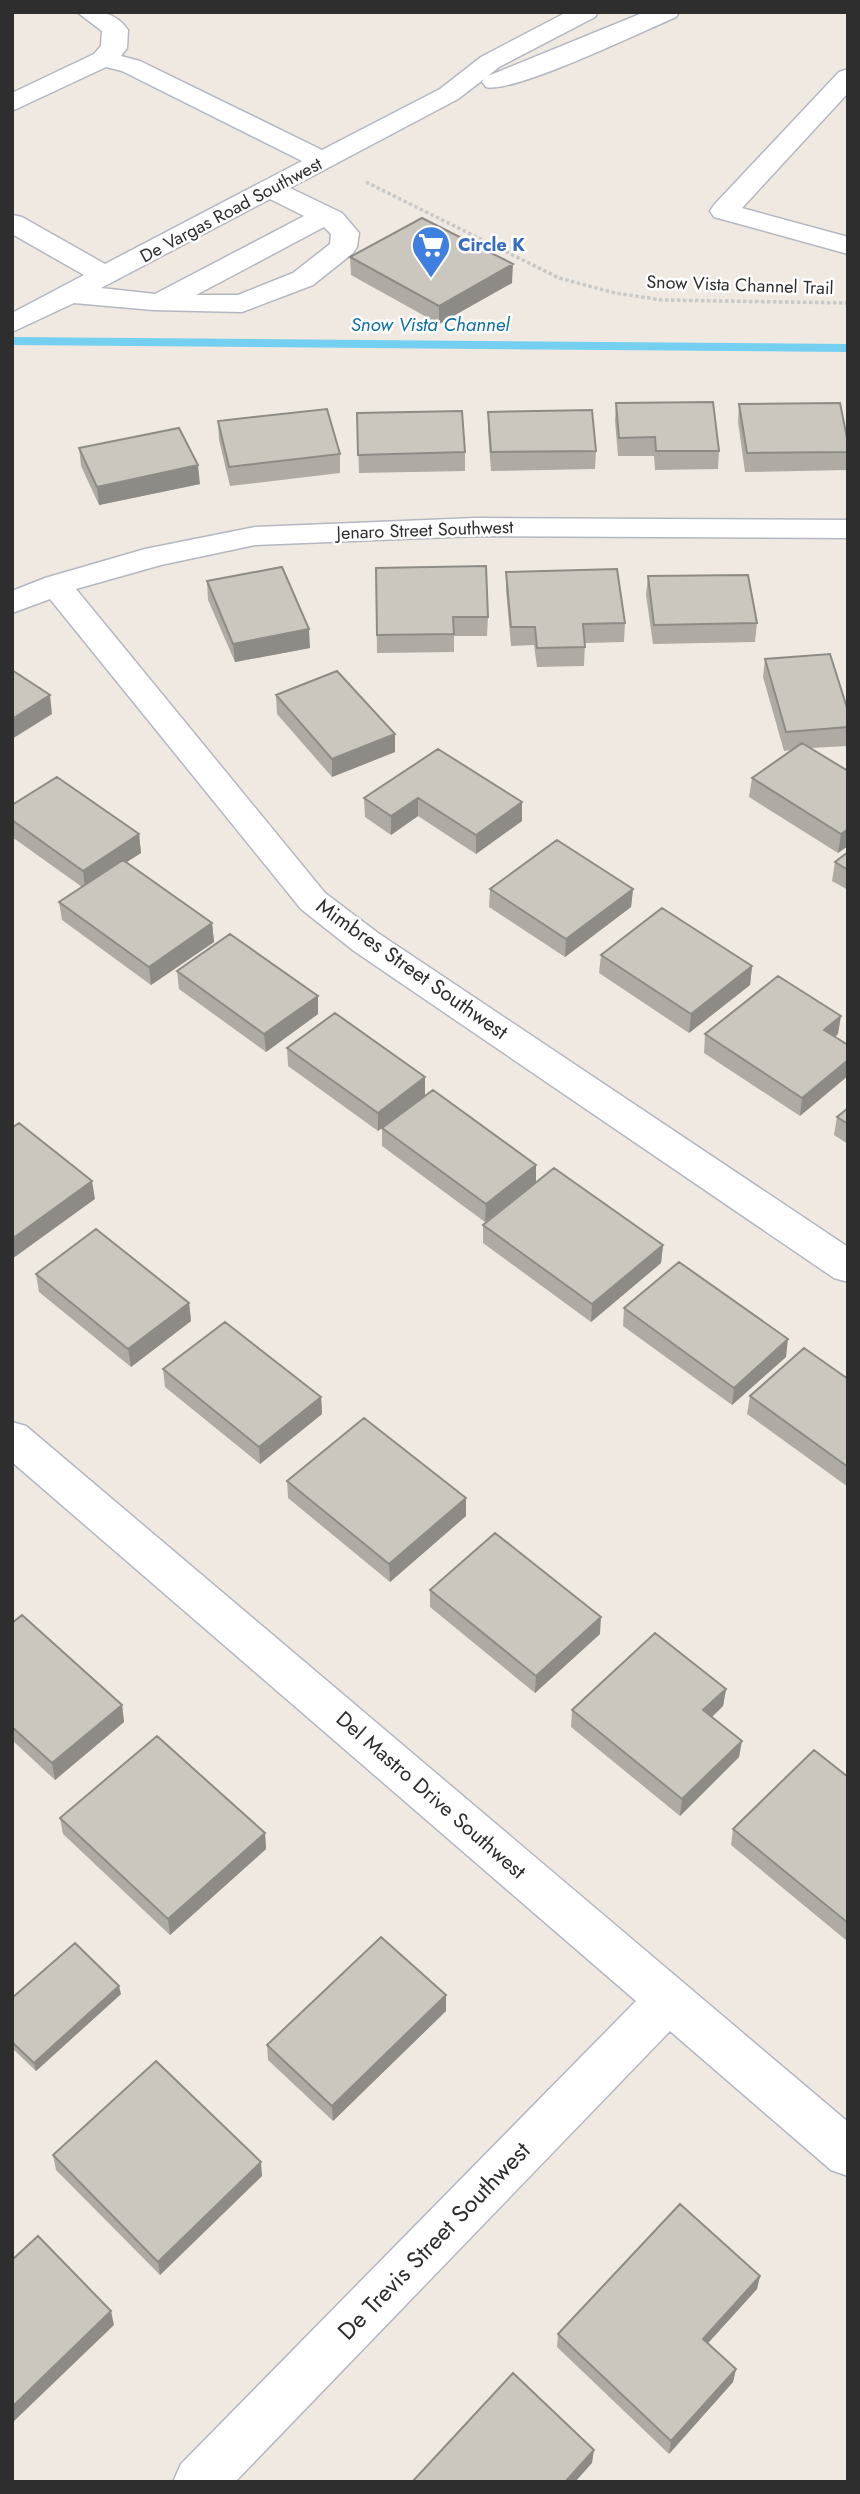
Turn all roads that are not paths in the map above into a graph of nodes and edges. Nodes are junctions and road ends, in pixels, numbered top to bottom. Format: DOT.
graph roads {
  1 [pos="89,12"];
  2 [pos="586,12"];
  3 [pos="667,12"];
  4 [pos="103,59"];
  5 [pos="848,77"];
  6 [pos="449,94"];
  7 [pos="12,103"];
  8 [pos="324,161"];
  9 [pos="271,189"];
  10 [pos="324,216"];
  11 [pos="12,223"];
  12 [pos="848,246"];
  13 [pos="105,275"];
  14 [pos="64,297"];
  15 [pos="160,302"];
  16 [pos="12,324"];
  17 [pos="848,529"];
  18 [pos="56,585"];
  19 [pos="12,603"];
  20 [pos="848,1267"];
  21 [pos="12,1438"];
  22 [pos="668,2001"];
  23 [pos="848,2153"];
  24 [pos="199,2482"];
  1 -- 4 [label="street"];
  2 -- 6 [label="street, De Vargas Road Southwest"];
  3 -- 6 [label="street, De Vargas Road Southwest"];
  4 -- 7 [label="street"];
  4 -- 8 [label="street"];
  5 -- 12 [label="street"];
  6 -- 8 [label="street, De Vargas Road Southwest"];
  8 -- 9 [label="street, De Vargas Road Southwest"];
  9 -- 10 [label="street"];
  9 -- 13 [label="street, De Vargas Road Southwest"];
  10 -- 15 [label="street"];
  10 -- 15 [label="street"];
  11 -- 13 [label="street"];
  13 -- 14 [label="street, De Vargas Road Southwest"];
  14 -- 15 [label="street"];
  14 -- 16 [label="street, De Vargas Road Southwest"];
  17 -- 18 [label="street, Jenaro Street Southwest"];
  18 -- 19 [label="street, Jenaro Street Southwest"];
  18 -- 20 [label="street, Mimbres Street Southwest"];
  21 -- 22 [label="street, Del Mastro Drive Southwest"];
  22 -- 23 [label="street, Del Mastro Drive Southwest"];
  22 -- 24 [label="street, De Trevis Street Southwest"];
}
